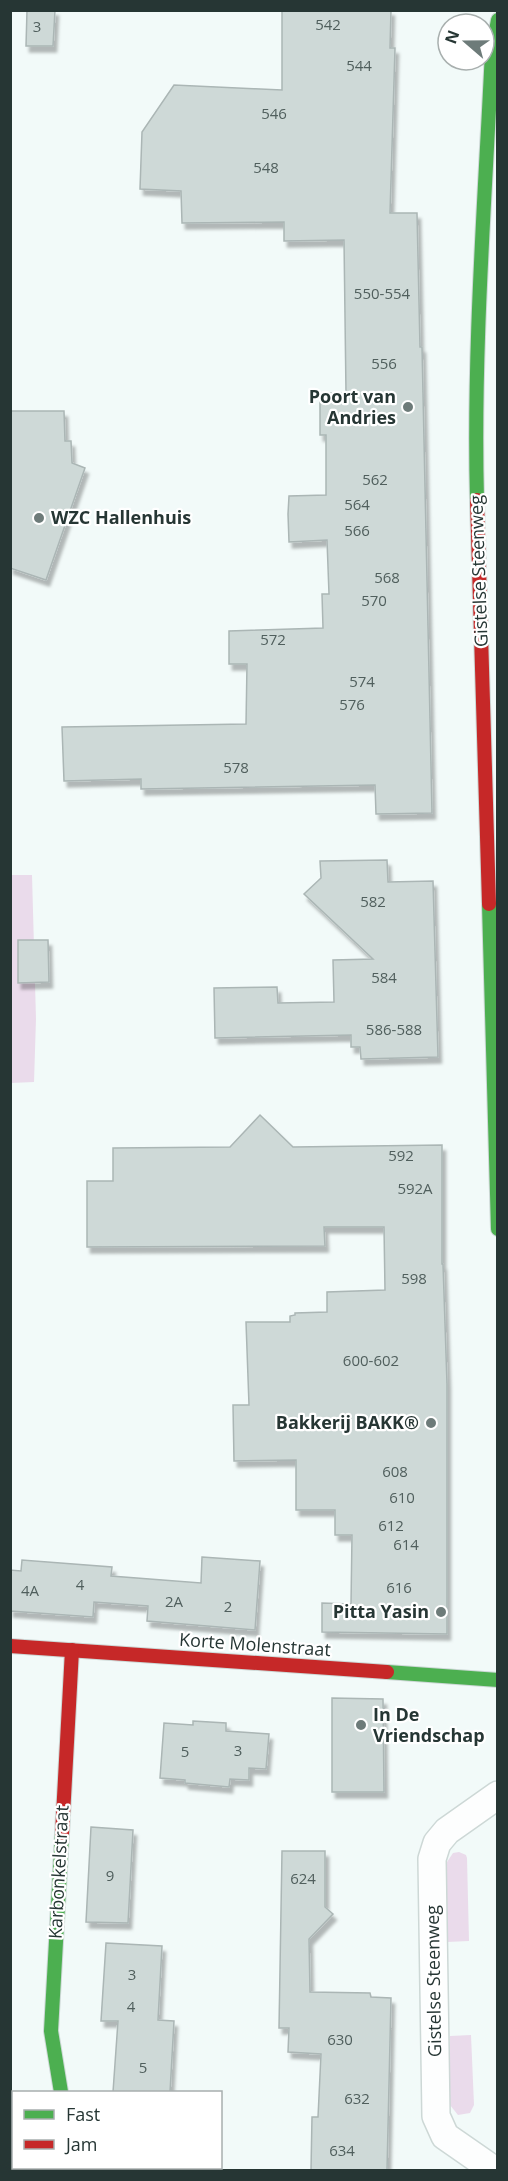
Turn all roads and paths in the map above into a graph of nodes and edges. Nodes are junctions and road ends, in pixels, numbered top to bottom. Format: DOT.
graph roads {
  1 [pos="498,20"];
  2 [pos="487,471"];
  3 [pos="498,1229"];
  4 [pos="10,1646"];
  5 [pos="72,1650"];
  6 [pos="498,1680"];
  7 [pos="498,1795"];
  8 [pos="61,2091"];
  9 [pos="494,2170"];
  1 -- 2 [label="main road, Gistelse Steenweg"];
  2 -- 3 [label="main road, Gistelse Steenweg"];
  4 -- 5 [label="main road, Korte Molenstraat"];
  5 -- 6 [label="main road, Korte Molenstraat"];
  5 -- 8 [label="main road, Karbonkelstraat"];
  7 -- 9 [label="street, Gistelse Steenweg"];
}
